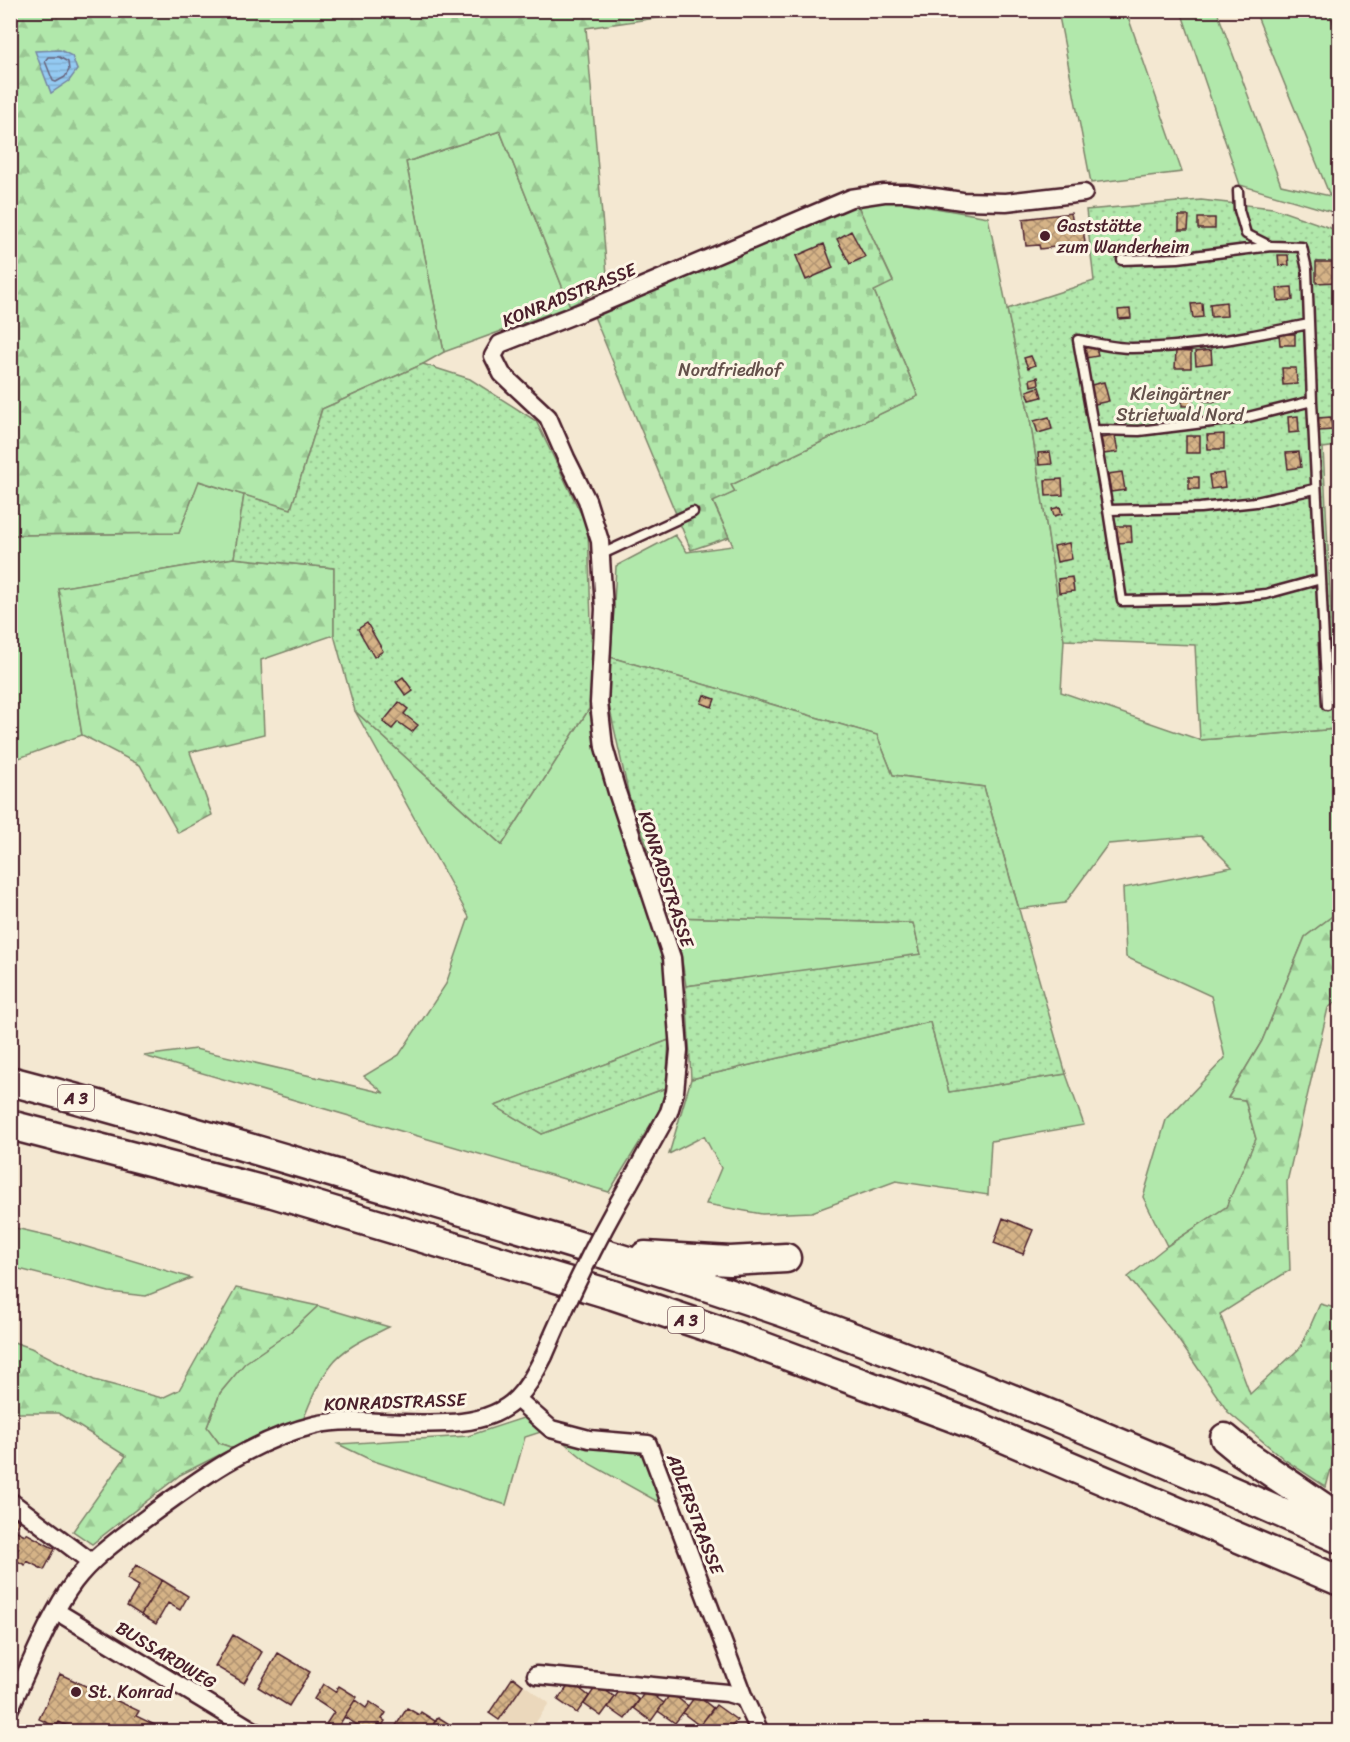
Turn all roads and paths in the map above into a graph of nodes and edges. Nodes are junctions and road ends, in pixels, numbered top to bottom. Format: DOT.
graph roads {
  1 [pos="1238,191"];
  2 [pos="1084,193"];
  3 [pos="1271,246"];
  4 [pos="1122,260"];
  5 [pos="1309,324"];
  6 [pos="1312,401"];
  7 [pos="1095,430"];
  8 [pos="1315,489"];
  9 [pos="1108,510"];
  10 [pos="693,512"];
  11 [pos="600,555"];
  12 [pos="1321,579"];
  13 [pos="1327,705"];
  14 [pos="10,1082"];
  15 [pos="10,1125"];
  16 [pos="610,1255"];
  17 [pos="786,1258"];
  18 [pos="517,1399"];
  19 [pos="1225,1438"];
  20 [pos="10,1501"];
  21 [pos="1340,1519"];
  22 [pos="1340,1539"];
  23 [pos="91,1562"];
  24 [pos="1340,1581"];
  25 [pos="56,1611"];
  26 [pos="537,1675"];
  27 [pos="744,1698"];
  28 [pos="10,1708"];
  29 [pos="256,1731"];
  30 [pos="760,1731"];
  1 -- 3 [label="lane"];
  2 -- 11 [label="street, KONRADSTRASSE"];
  3 -- 4 [label="lane"];
  3 -- 5 [label="lane"];
  5 -- 6 [label="lane"];
  5 -- 7 [label="lane"];
  6 -- 7 [label="lane"];
  6 -- 8 [label="lane"];
  7 -- 9 [label="lane"];
  8 -- 9 [label="lane"];
  8 -- 12 [label="lane"];
  9 -- 12 [label="lane"];
  10 -- 11 [label="lane"];
  11 -- 18 [label="street, KONRADSTRASSE, bridge"];
  12 -- 13 [label="lane"];
  14 -- 16 [label="highway, A 3"];
  15 -- 24 [label="highway, A 3"];
  16 -- 17 [label="highway"];
  16 -- 22 [label="highway, A 3"];
  18 -- 23 [label="street, KONRADSTRASSE"];
  18 -- 27 [label="street, ADLERSTRASSE"];
  19 -- 21 [label="highway"];
  20 -- 23 [label="street"];
  23 -- 25 [label="street, KONRADSTRASSE"];
  25 -- 28 [label="street, KONRADSTRASSE"];
  25 -- 29 [label="street, BUSSARDWEG"];
  26 -- 27 [label="street"];
  27 -- 30 [label="street, ADLERSTRASSE"];
}
